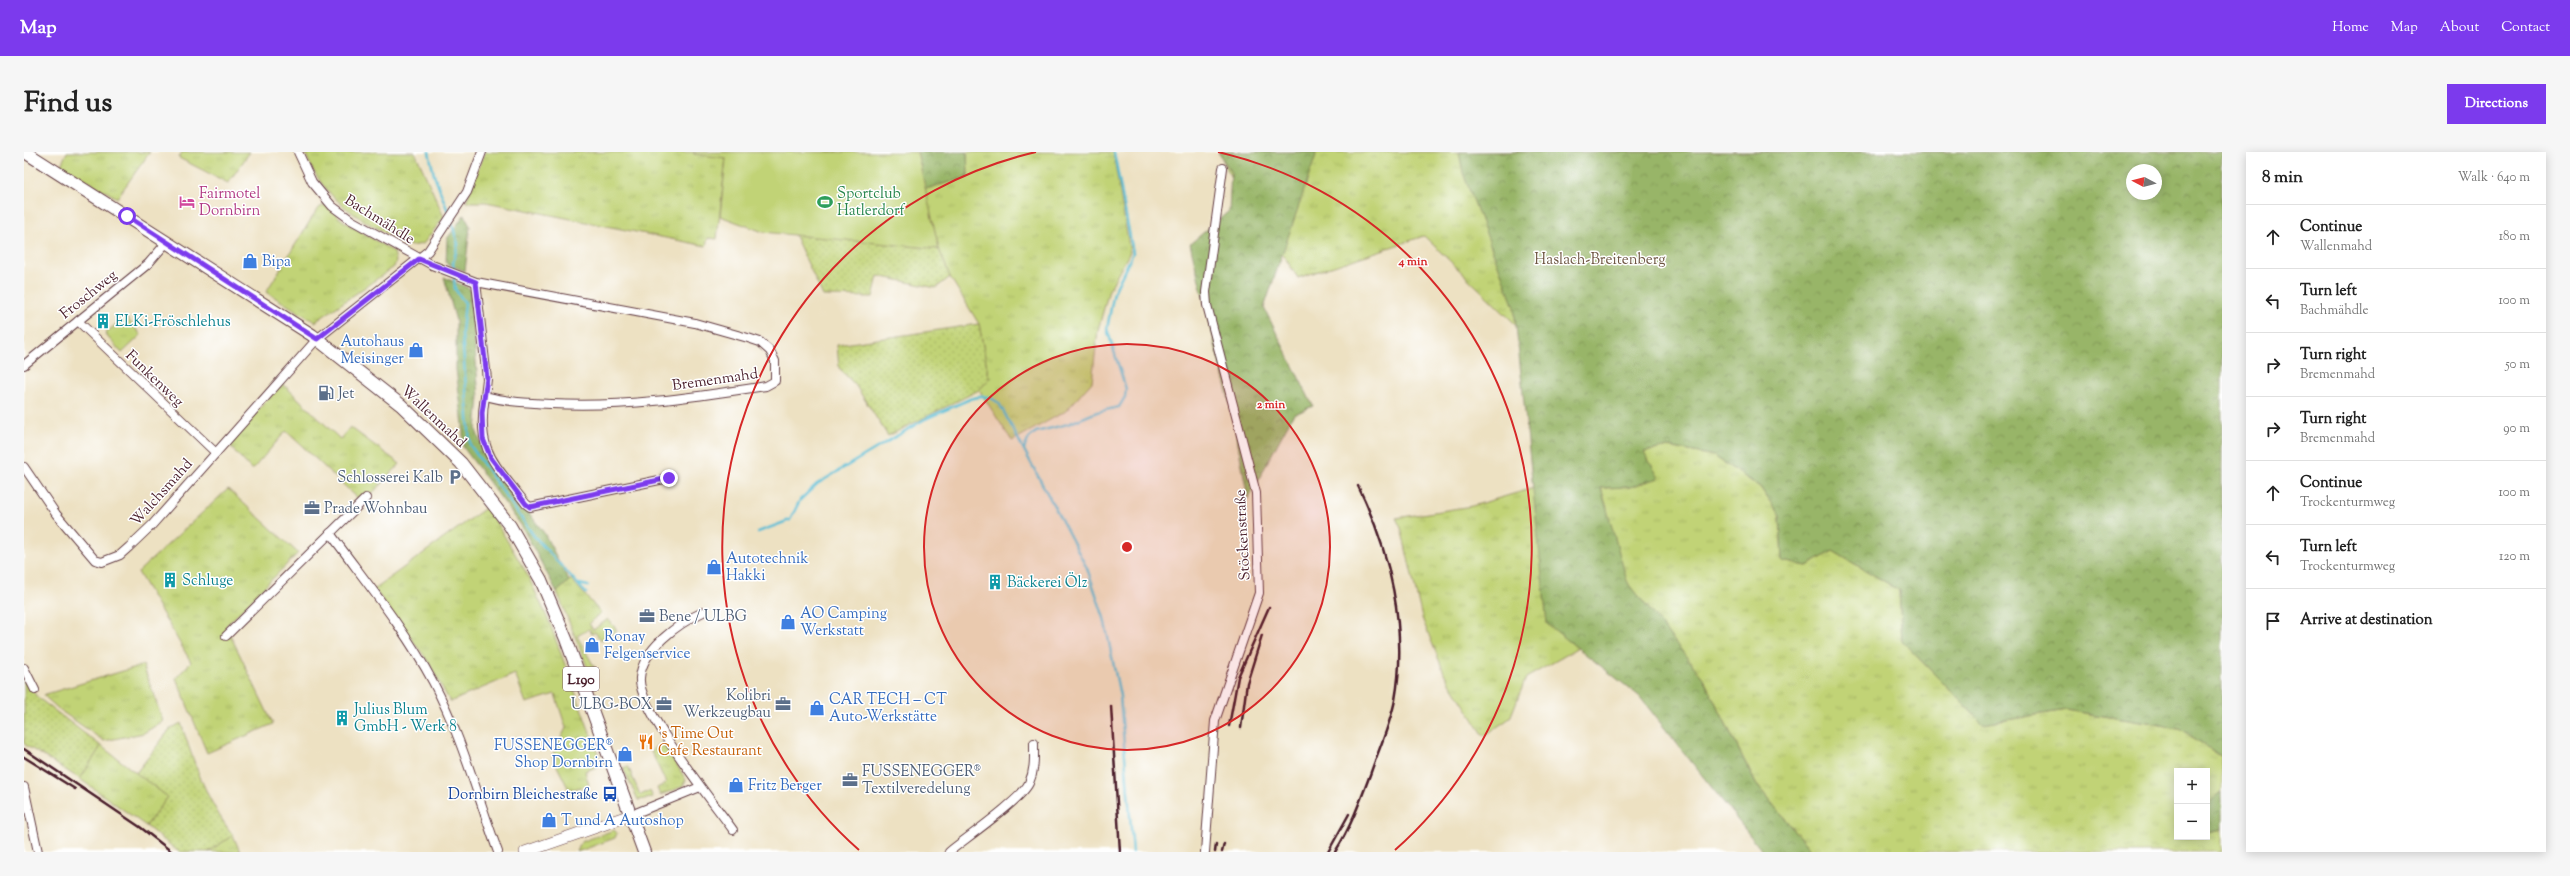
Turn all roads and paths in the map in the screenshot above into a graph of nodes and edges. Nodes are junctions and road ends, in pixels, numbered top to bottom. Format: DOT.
graph roads {
  1 [pos="25,152"];
  2 [pos="298,152"];
  3 [pos="482,152"];
  4 [pos="1223,168"];
  5 [pos="167,242"];
  6 [pos="419,259"];
  7 [pos="476,282"];
  8 [pos="78,321"];
  9 [pos="317,339"];
  10 [pos="24,365"];
  11 [pos="485,396"];
  12 [pos="216,453"];
  13 [pos="24,467"];
  14 [pos="669,478"];
  15 [pos="366,498"];
  16 [pos="330,533"];
  17 [pos="703,612"];
  18 [pos="226,636"];
  19 [pos="24,668"];
  20 [pos="28,679"];
  21 [pos="24,687"];
  22 [pos="35,690"];
  23 [pos="1034,743"];
  24 [pos="24,787"];
  25 [pos="700,787"];
  26 [pos="631,816"];
  27 [pos="733,830"];
  28 [pos="38,852"];
  29 [pos="498,852"];
  30 [pos="525,852"];
  31 [pos="644,852"];
  32 [pos="949,852"];
  33 [pos="1205,852"];
  1 -- 5 [label="main road, Wallenmahd / L190"];
  2 -- 6 [label="street, Bachmähdle"];
  3 -- 6 [label="street"];
  4 -- 33 [label="street, Stöckenstraße"];
  5 -- 8 [label="street, Froschweg"];
  5 -- 9 [label="main road, Wallenmahd / L190"];
  6 -- 7 [label="street, Bremenmahd"];
  6 -- 9 [label="street, Bachmähdle"];
  7 -- 11 [label="street"];
  7 -- 11 [label="street, Bremenmahd"];
  8 -- 10 [label="street, Froschweg"];
  8 -- 12 [label="street, Funkenweg"];
  9 -- 12 [label="street, Walchsmahd"];
  9 -- 26 [label="main road, Wallenmahd / L190"];
  11 -- 14 [label="street"];
  12 -- 13 [label="street, Walchsmahd"];
  15 -- 16 [label="street"];
  16 -- 18 [label="street"];
  16 -- 29 [label="street"];
  17 -- 25 [label="street"];
  19 -- 20 [label="street"];
  20 -- 21 [label="street"];
  20 -- 22 [label="street"];
  23 -- 32 [label="street"];
  24 -- 28 [label="street"];
  25 -- 26 [label="street"];
  25 -- 27 [label="street"];
  26 -- 30 [label="main road"];
  26 -- 31 [label="main road, Wallenmahd / L190"];
}
